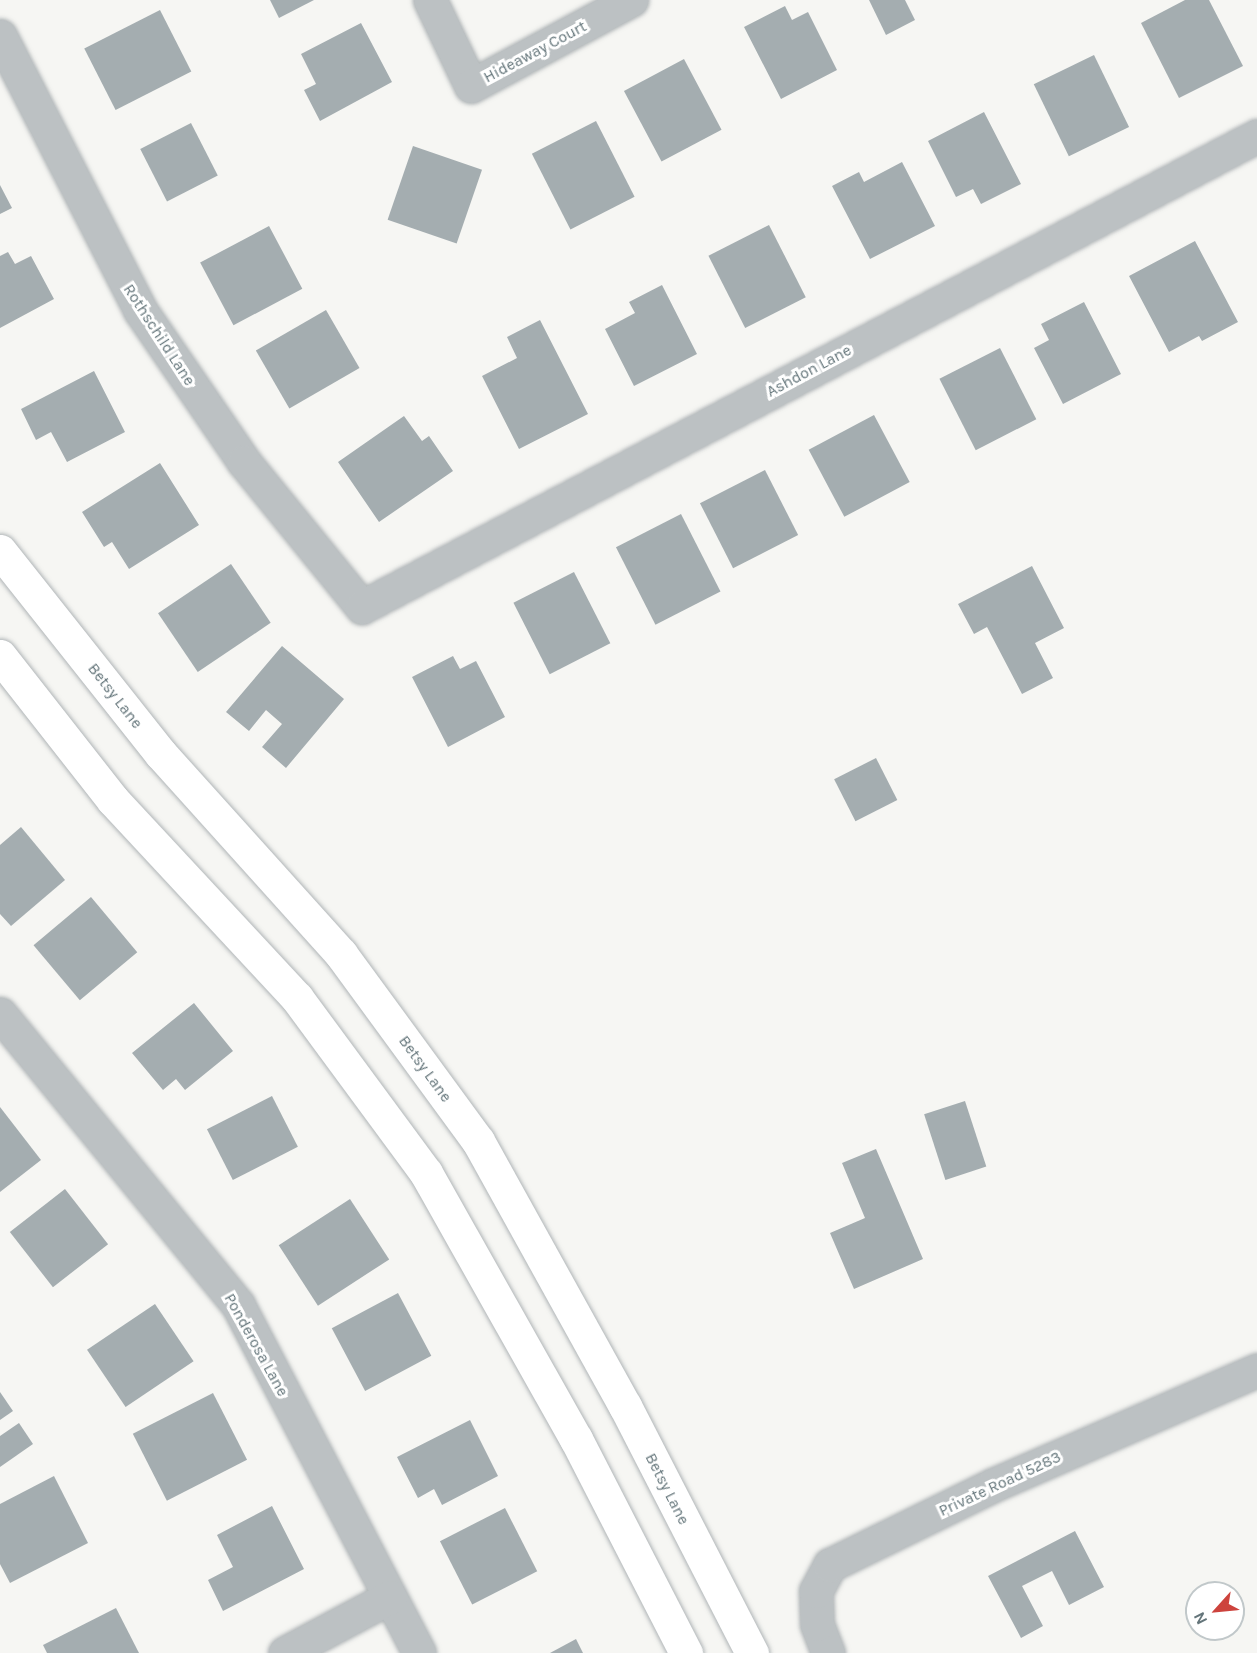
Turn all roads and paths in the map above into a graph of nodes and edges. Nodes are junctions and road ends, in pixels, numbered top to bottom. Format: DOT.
graph roads {
  1 [pos="429,0"];
  2 [pos="631,0"];
  3 [pos="0,36"];
  4 [pos="1257,136"];
  5 [pos="0,551"];
  6 [pos="362,607"];
  7 [pos="0,656"];
  8 [pos="0,1014"];
  9 [pos="1257,1370"];
  10 [pos="390,1598"];
  11 [pos="285,1653"];
  12 [pos="419,1653"];
  13 [pos="686,1653"];
  14 [pos="752,1653"];
  15 [pos="828,1653"];
  1 -- 2 [label="street, Hideaway Court"];
  3 -- 6 [label="street, Rothschild Lane"];
  4 -- 6 [label="street, Ashdon Lane"];
  5 -- 14 [label="main road, Betsy Lane"];
  7 -- 13 [label="main road"];
  8 -- 10 [label="street, Ponderosa Lane"];
  9 -- 15 [label="street, Private Road 5283"];
  10 -- 11 [label="street"];
  10 -- 12 [label="street, Ponderosa Lane"];
}
